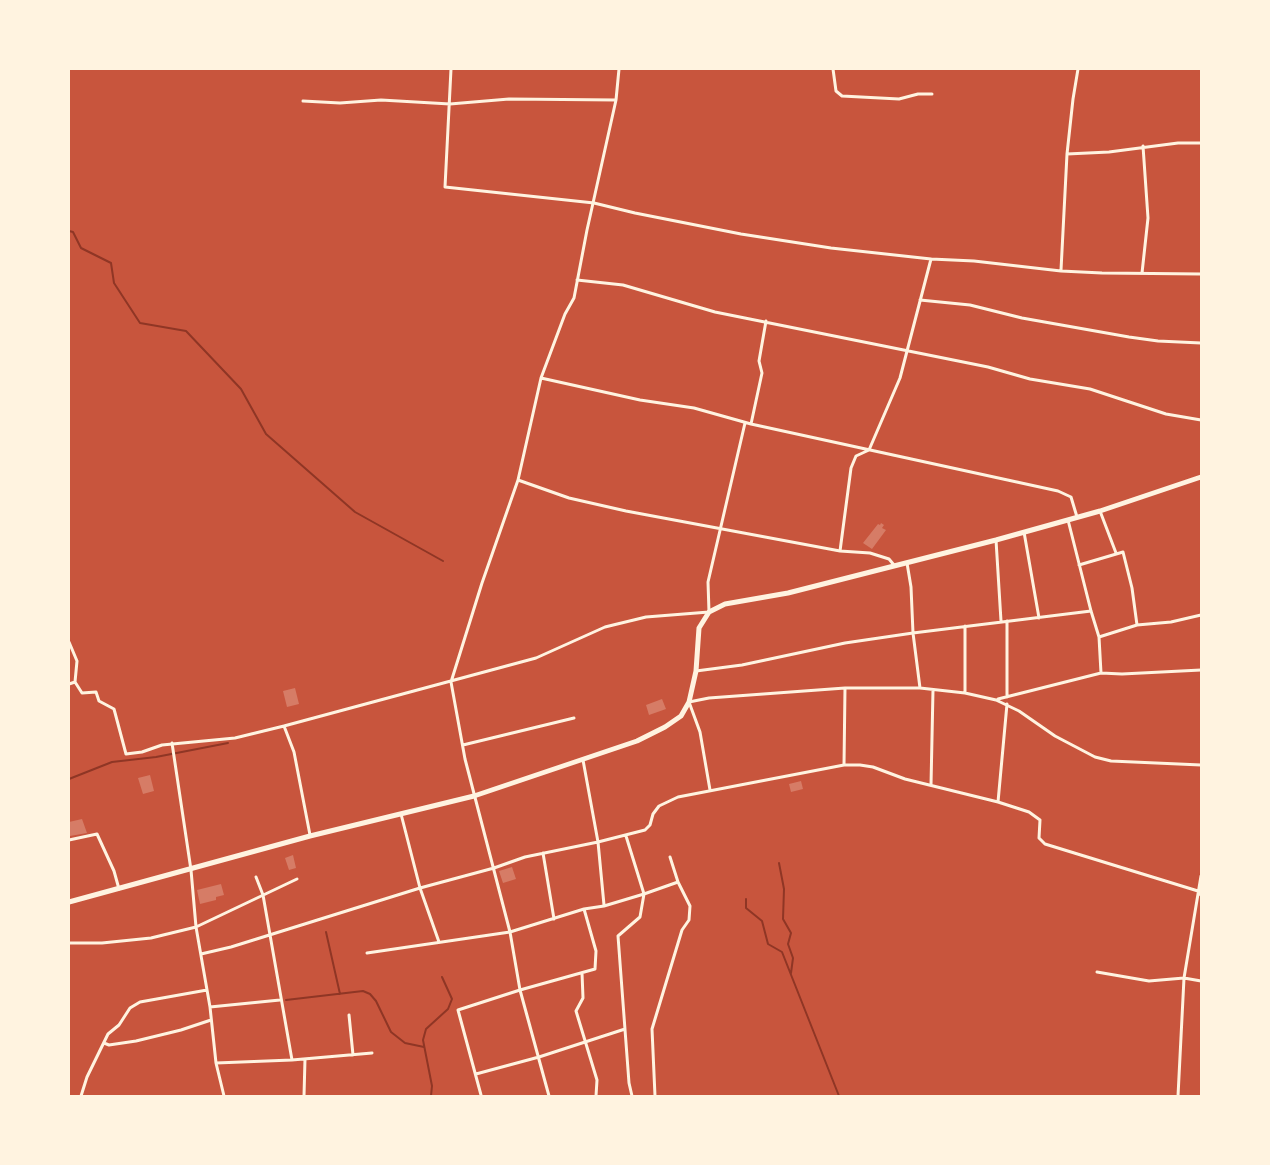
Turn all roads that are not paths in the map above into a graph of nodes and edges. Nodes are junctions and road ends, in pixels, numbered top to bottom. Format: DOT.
graph roads {
  1 [pos="451,69"];
  2 [pos="619,69"];
  3 [pos="833,69"];
  4 [pos="1078,69"];
  5 [pos="932,94"];
  6 [pos="616,100"];
  7 [pos="303,101"];
  8 [pos="450,104"];
  9 [pos="1201,142"];
  10 [pos="1143,146"];
  11 [pos="1067,154"];
  12 [pos="594,202"];
  13 [pos="931,259"];
  14 [pos="1060,271"];
  15 [pos="1142,273"];
  16 [pos="1201,274"];
  17 [pos="578,280"];
  18 [pos="920,300"];
  19 [pos="766,321"];
  20 [pos="1201,343"];
  21 [pos="907,352"];
  22 [pos="541,378"];
  23 [pos="1201,420"];
  24 [pos="745,423"];
  25 [pos="751,424"];
  26 [pos="869,450"];
  27 [pos="1201,477"];
  28 [pos="518,480"];
  29 [pos="1100,511"];
  30 [pos="1077,517"];
  31 [pos="1067,520"];
  32 [pos="722,528"];
  33 [pos="1024,532"];
  34 [pos="996,540"];
  35 [pos="840,550"];
  36 [pos="1116,553"];
  37 [pos="907,563"];
  38 [pos="1079,565"];
  39 [pos="896,567"];
  40 [pos="1090,611"];
  41 [pos="709,612"];
  42 [pos="1201,615"];
  43 [pos="1039,618"];
  44 [pos="1001,621"];
  45 [pos="1006,621"];
  46 [pos="1137,625"];
  47 [pos="965,626"];
  48 [pos="914,633"];
  49 [pos="1100,637"];
  50 [pos="69,642"];
  51 [pos="1201,670"];
  52 [pos="696,671"];
  53 [pos="1101,673"];
  54 [pos="75,682"];
  55 [pos="451,682"];
  56 [pos="69,684"];
  57 [pos="845,688"];
  58 [pos="920,688"];
  59 [pos="933,690"];
  60 [pos="965,693"];
  61 [pos="1007,697"];
  62 [pos="996,700"];
  63 [pos="689,702"];
  64 [pos="1007,704"];
  65 [pos="573,718"];
  66 [pos="284,726"];
  67 [pos="172,744"];
  68 [pos="463,745"];
  69 [pos="583,758"];
  70 [pos="844,765"];
  71 [pos="1201,765"];
  72 [pos="931,785"];
  73 [pos="710,790"];
  74 [pos="474,796"];
  75 [pos="998,802"];
  76 [pos="401,814"];
  77 [pos="626,835"];
  78 [pos="310,836"];
  79 [pos="69,840"];
  80 [pos="598,842"];
  81 [pos="543,854"];
  82 [pos="670,857"];
  83 [pos="494,868"];
  84 [pos="191,870"];
  85 [pos="1201,876"];
  86 [pos="256,877"];
  87 [pos="297,879"];
  88 [pos="678,882"];
  89 [pos="420,888"];
  90 [pos="119,889"];
  91 [pos="1200,893"];
  92 [pos="644,894"];
  93 [pos="263,895"];
  94 [pos="69,902"];
  95 [pos="604,906"];
  96 [pos="584,909"];
  97 [pos="554,919"];
  98 [pos="196,927"];
  99 [pos="510,932"];
  100 [pos="270,934"];
  101 [pos="439,942"];
  102 [pos="69,943"];
  103 [pos="367,953"];
  104 [pos="201,954"];
  105 [pos="1097,972"];
  106 [pos="582,973"];
  107 [pos="1184,978"];
  108 [pos="1201,981"];
  109 [pos="207,990"];
  110 [pos="520,990"];
  111 [pos="280,1000"];
  112 [pos="210,1007"];
  113 [pos="349,1015"];
  114 [pos="211,1020"];
  115 [pos="625,1029"];
  116 [pos="585,1042"];
  117 [pos="104,1043"];
  118 [pos="372,1053"];
  119 [pos="353,1055"];
  120 [pos="538,1057"];
  121 [pos="305,1059"];
  122 [pos="292,1060"];
  123 [pos="216,1063"];
  124 [pos="476,1074"];
  125 [pos="481,1095"];
  126 [pos="81,1096"];
  127 [pos="224,1096"];
  128 [pos="304,1096"];
  129 [pos="549,1096"];
  130 [pos="597,1096"];
  131 [pos="632,1096"];
  132 [pos="655,1096"];
  133 [pos="1178,1096"];
  1 -- 8 [label="street"];
  2 -- 6 [label="street"];
  3 -- 5 [label="street"];
  4 -- 11 [label="street"];
  6 -- 8 [label="street"];
  6 -- 12 [label="street"];
  7 -- 8 [label="street"];
  8 -- 12 [label="street"];
  9 -- 10 [label="street"];
  10 -- 11 [label="street"];
  10 -- 15 [label="street"];
  11 -- 14 [label="street"];
  12 -- 13 [label="street"];
  12 -- 17 [label="street"];
  13 -- 14 [label="street"];
  13 -- 18 [label="street"];
  14 -- 15 [label="street"];
  15 -- 16 [label="street"];
  17 -- 19 [label="street"];
  17 -- 22 [label="street"];
  18 -- 20 [label="street"];
  18 -- 21 [label="street"];
  19 -- 21 [label="street"];
  19 -- 25 [label="street"];
  21 -- 23 [label="street"];
  21 -- 26 [label="street"];
  22 -- 24 [label="street"];
  22 -- 28 [label="street"];
  24 -- 25 [label="street"];
  24 -- 32 [label="street"];
  25 -- 26 [label="street"];
  26 -- 30 [label="street"];
  26 -- 35 [label="street"];
  27 -- 29 [label="highway"];
  28 -- 32 [label="street"];
  28 -- 55 [label="street"];
  29 -- 30 [label="highway"];
  29 -- 36 [label="street"];
  30 -- 31 [label="highway"];
  31 -- 33 [label="highway"];
  31 -- 38 [label="street"];
  32 -- 35 [label="street"];
  32 -- 41 [label="street"];
  33 -- 34 [label="highway"];
  33 -- 43 [label="street"];
  34 -- 37 [label="highway"];
  34 -- 44 [label="street"];
  35 -- 39 [label="street"];
  36 -- 38 [label="street"];
  36 -- 46 [label="street"];
  37 -- 39 [label="highway"];
  37 -- 48 [label="street"];
  38 -- 40 [label="street"];
  39 -- 41 [label="highway"];
  40 -- 43 [label="street"];
  40 -- 49 [label="street"];
  41 -- 52 [label="highway"];
  41 -- 55 [label="street"];
  42 -- 46 [label="street"];
  43 -- 45 [label="street"];
  44 -- 45 [label="street"];
  44 -- 47 [label="street"];
  45 -- 61 [label="street"];
  46 -- 49 [label="street"];
  47 -- 48 [label="street"];
  47 -- 60 [label="street"];
  48 -- 52 [label="street"];
  48 -- 58 [label="street"];
  49 -- 53 [label="street"];
  50 -- 54 [label="street"];
  51 -- 53 [label="street"];
  52 -- 63 [label="highway"];
  53 -- 61 [label="street"];
  54 -- 56 [label="street"];
  54 -- 67 [label="street"];
  55 -- 66 [label="street"];
  55 -- 68 [label="street"];
  57 -- 58 [label="street"];
  57 -- 63 [label="street"];
  57 -- 70 [label="street"];
  58 -- 59 [label="street"];
  59 -- 60 [label="street"];
  59 -- 72 [label="street"];
  60 -- 62 [label="street"];
  61 -- 62 [label="street"];
  62 -- 64 [label="street"];
  63 -- 69 [label="highway"];
  63 -- 73 [label="street"];
  64 -- 71 [label="street"];
  64 -- 75 [label="street"];
  65 -- 68 [label="street"];
  66 -- 67 [label="street"];
  66 -- 78 [label="street"];
  67 -- 84 [label="street"];
  68 -- 74 [label="street"];
  69 -- 74 [label="highway"];
  69 -- 80 [label="street"];
  70 -- 72 [label="street"];
  70 -- 73 [label="street"];
  72 -- 75 [label="street"];
  73 -- 77 [label="street"];
  74 -- 76 [label="highway"];
  74 -- 83 [label="street"];
  75 -- 91 [label="street"];
  76 -- 78 [label="highway"];
  76 -- 89 [label="street"];
  77 -- 80 [label="street"];
  77 -- 92 [label="street"];
  78 -- 84 [label="highway"];
  79 -- 90 [label="street"];
  80 -- 81 [label="street"];
  80 -- 95 [label="street"];
  81 -- 83 [label="street"];
  81 -- 97 [label="street"];
  82 -- 88 [label="street"];
  83 -- 89 [label="street"];
  83 -- 99 [label="street"];
  84 -- 90 [label="highway"];
  84 -- 98 [label="street"];
  85 -- 91 [label="street"];
  86 -- 93 [label="street"];
  87 -- 93 [label="street"];
  88 -- 92 [label="street"];
  88 -- 132 [label="street"];
  89 -- 100 [label="street"];
  89 -- 101 [label="street"];
  90 -- 94 [label="highway"];
  91 -- 107 [label="street"];
  92 -- 95 [label="street"];
  92 -- 115 [label="street"];
  93 -- 98 [label="street"];
  93 -- 100 [label="street"];
  95 -- 96 [label="street"];
  96 -- 97 [label="street"];
  96 -- 106 [label="street"];
  97 -- 99 [label="street"];
  98 -- 102 [label="street"];
  98 -- 104 [label="street"];
  99 -- 101 [label="street"];
  99 -- 110 [label="street"];
  100 -- 104 [label="street"];
  100 -- 111 [label="street"];
  101 -- 103 [label="street"];
  104 -- 109 [label="street"];
  105 -- 107 [label="street"];
  106 -- 110 [label="street"];
  106 -- 116 [label="street"];
  107 -- 108 [label="street"];
  107 -- 133 [label="street"];
  109 -- 112 [label="street"];
  109 -- 117 [label="street"];
  110 -- 120 [label="street"];
  110 -- 124 [label="street"];
  111 -- 112 [label="street"];
  111 -- 122 [label="street"];
  112 -- 114 [label="street"];
  113 -- 119 [label="street"];
  114 -- 117 [label="street"];
  114 -- 123 [label="street"];
  115 -- 116 [label="street"];
  115 -- 131 [label="street"];
  116 -- 120 [label="street"];
  116 -- 130 [label="street"];
  117 -- 126 [label="street"];
  118 -- 119 [label="street"];
  119 -- 121 [label="street"];
  120 -- 124 [label="street"];
  120 -- 129 [label="street"];
  121 -- 122 [label="street"];
  121 -- 128 [label="street"];
  122 -- 123 [label="street"];
  123 -- 127 [label="street"];
  124 -- 125 [label="street"];
}
